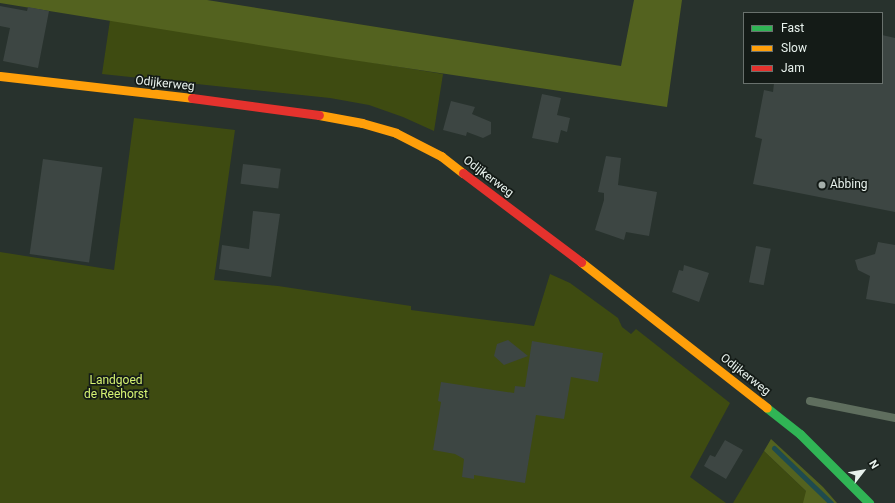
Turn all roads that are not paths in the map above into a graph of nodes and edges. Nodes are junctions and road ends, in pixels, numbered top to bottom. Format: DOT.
graph roads {
  1 [pos="0,76"];
  2 [pos="810,401"];
  3 [pos="895,418"];
  4 [pos="869,503"];
  1 -- 4 [label="street, Odijkerweg"];
  2 -- 3 [label="lane"];
}
